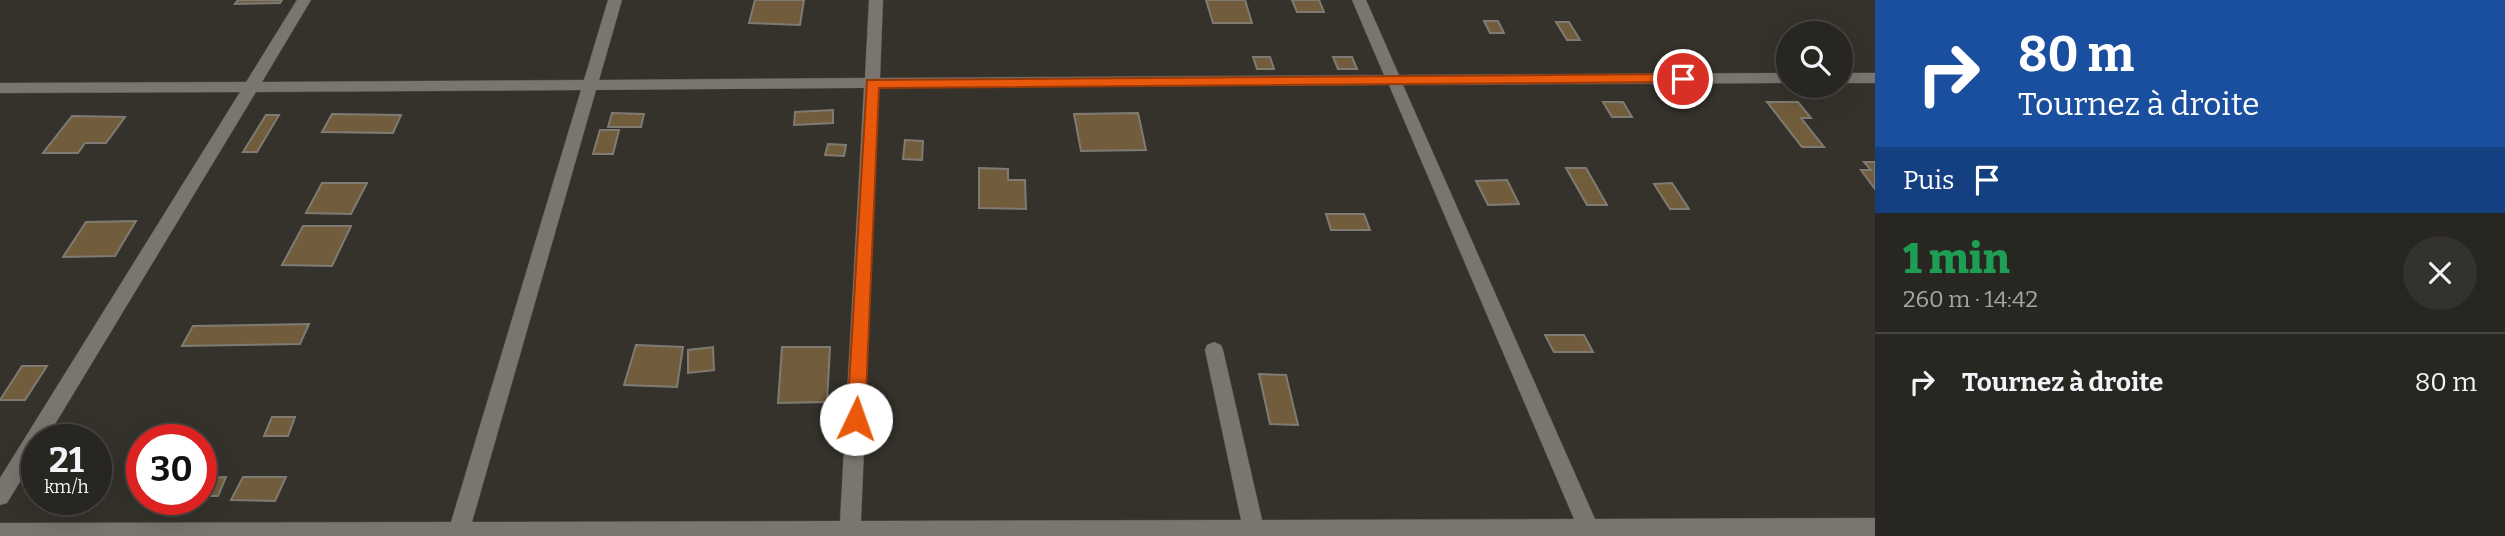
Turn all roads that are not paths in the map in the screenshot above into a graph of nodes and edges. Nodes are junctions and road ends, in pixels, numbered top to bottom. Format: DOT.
graph roads {
  1 [pos="304,0"];
  2 [pos="615,0"];
  3 [pos="876,0"];
  4 [pos="1359,0"];
  5 [pos="1776,78"];
  6 [pos="1853,78"];
  7 [pos="1875,78"];
  8 [pos="1394,81"];
  9 [pos="872,83"];
  10 [pos="590,85"];
  11 [pos="251,87"];
  12 [pos="0,88"];
  13 [pos="1214,350"];
  14 [pos="0,496"];
  15 [pos="1875,528"];
  16 [pos="1591,532"];
  17 [pos="0,533"];
  18 [pos="850,533"];
  19 [pos="1254,533"];
  20 [pos="457,534"];
  1 -- 11 [label="street"];
  2 -- 10 [label="street"];
  3 -- 9 [label="street"];
  4 -- 8 [label="street"];
  5 -- 8 [label="street"];
  6 -- 7 [label="street"];
  8 -- 9 [label="street"];
  8 -- 16 [label="street"];
  9 -- 10 [label="street"];
  9 -- 18 [label="street"];
  10 -- 11 [label="street"];
  10 -- 20 [label="street"];
  11 -- 12 [label="street"];
  11 -- 14 [label="street"];
  13 -- 19 [label="street"];
  15 -- 16 [label="street"];
  16 -- 19 [label="street"];
  17 -- 20 [label="street"];
  18 -- 19 [label="street"];
  18 -- 20 [label="street"];
}
